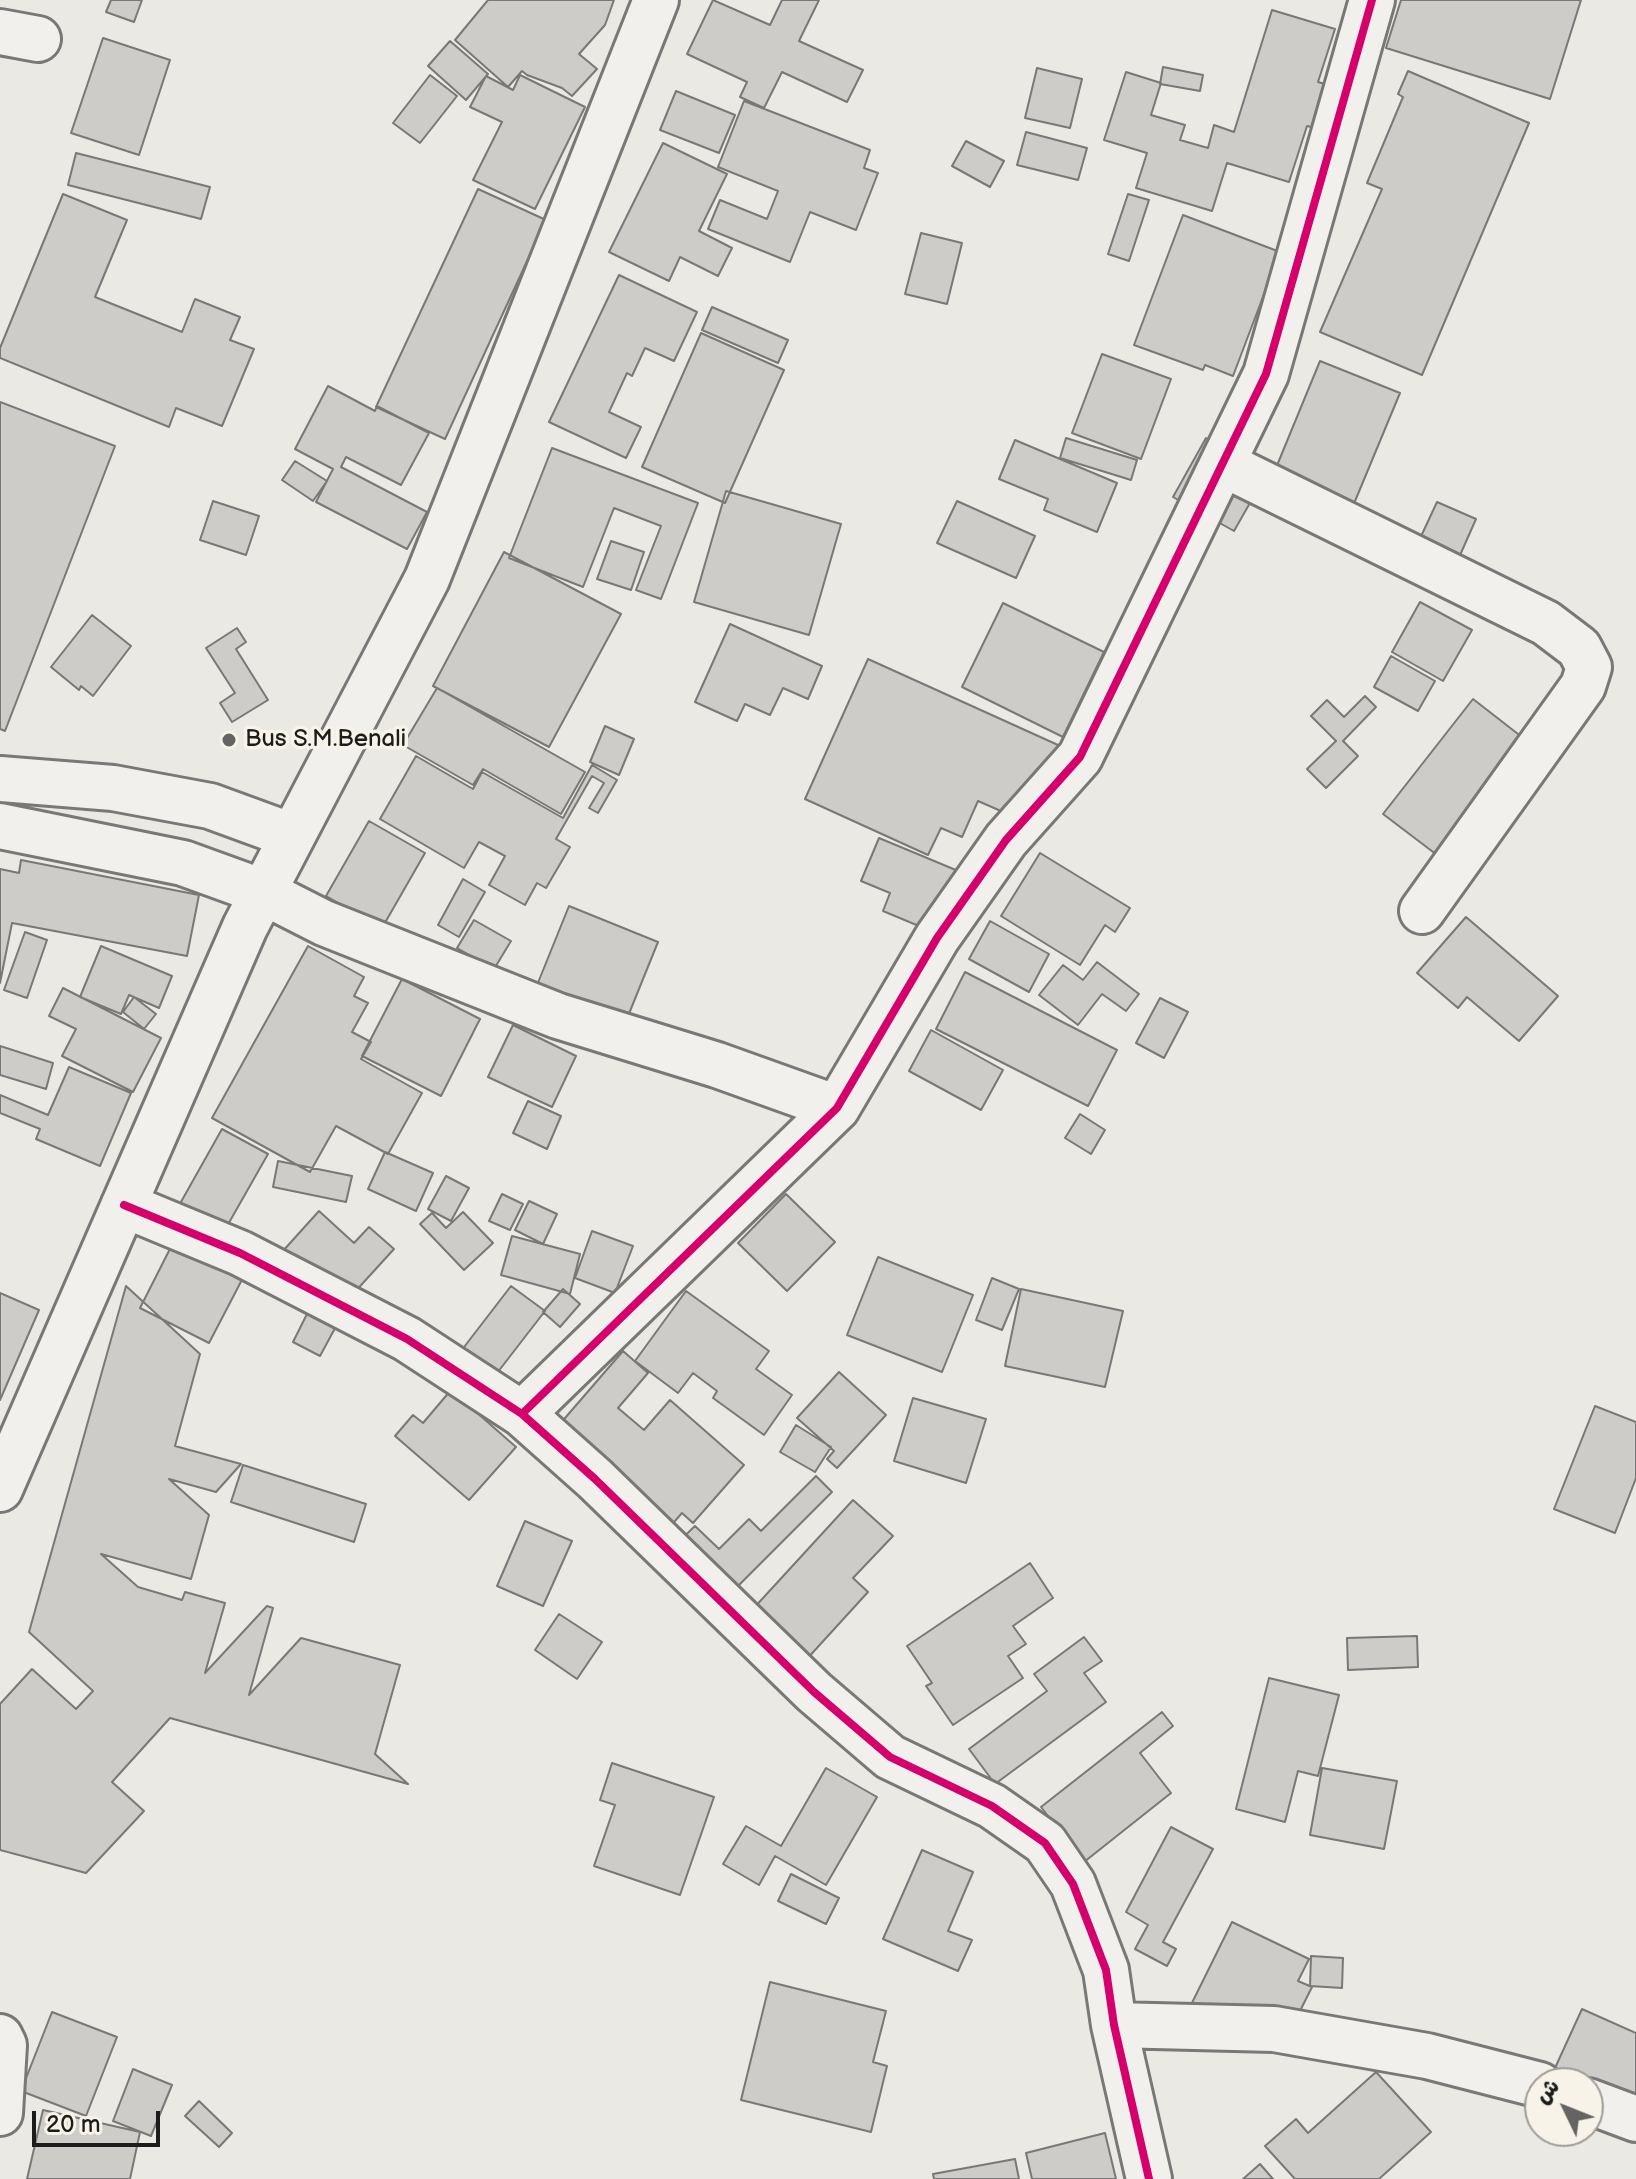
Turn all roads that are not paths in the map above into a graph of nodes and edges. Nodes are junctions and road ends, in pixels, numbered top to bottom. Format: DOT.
graph roads {
  1 [pos="656,0"];
  2 [pos="1372,0"];
  3 [pos="1223,464"];
  4 [pos="0,779"];
  5 [pos="0,826"];
  6 [pos="292,836"];
  7 [pos="263,892"];
  8 [pos="1422,911"];
  9 [pos="837,1108"];
  10 [pos="124,1205"];
  11 [pos="522,1414"];
  12 [pos="0,1489"];
  13 [pos="1114,2025"];
  14 [pos="0,2037"];
  15 [pos="1524,2081"];
  16 [pos="1604,2107"];
  17 [pos="0,2113"];
  18 [pos="1636,2119"];
  19 [pos="1149,2179"];
  1 -- 6 [label="street"];
  2 -- 3 [label="street"];
  3 -- 8 [label="street"];
  3 -- 9 [label="street"];
  4 -- 6 [label="street"];
  5 -- 7 [label="street"];
  6 -- 7 [label="street"];
  7 -- 9 [label="street"];
  7 -- 10 [label="street"];
  9 -- 11 [label="street"];
  10 -- 11 [label="street"];
  10 -- 12 [label="street"];
  11 -- 13 [label="street"];
  13 -- 15 [label="street"];
  13 -- 19 [label="street"];
  14 -- 17 [label="street"];
  16 -- 18 [label="street"];
}
